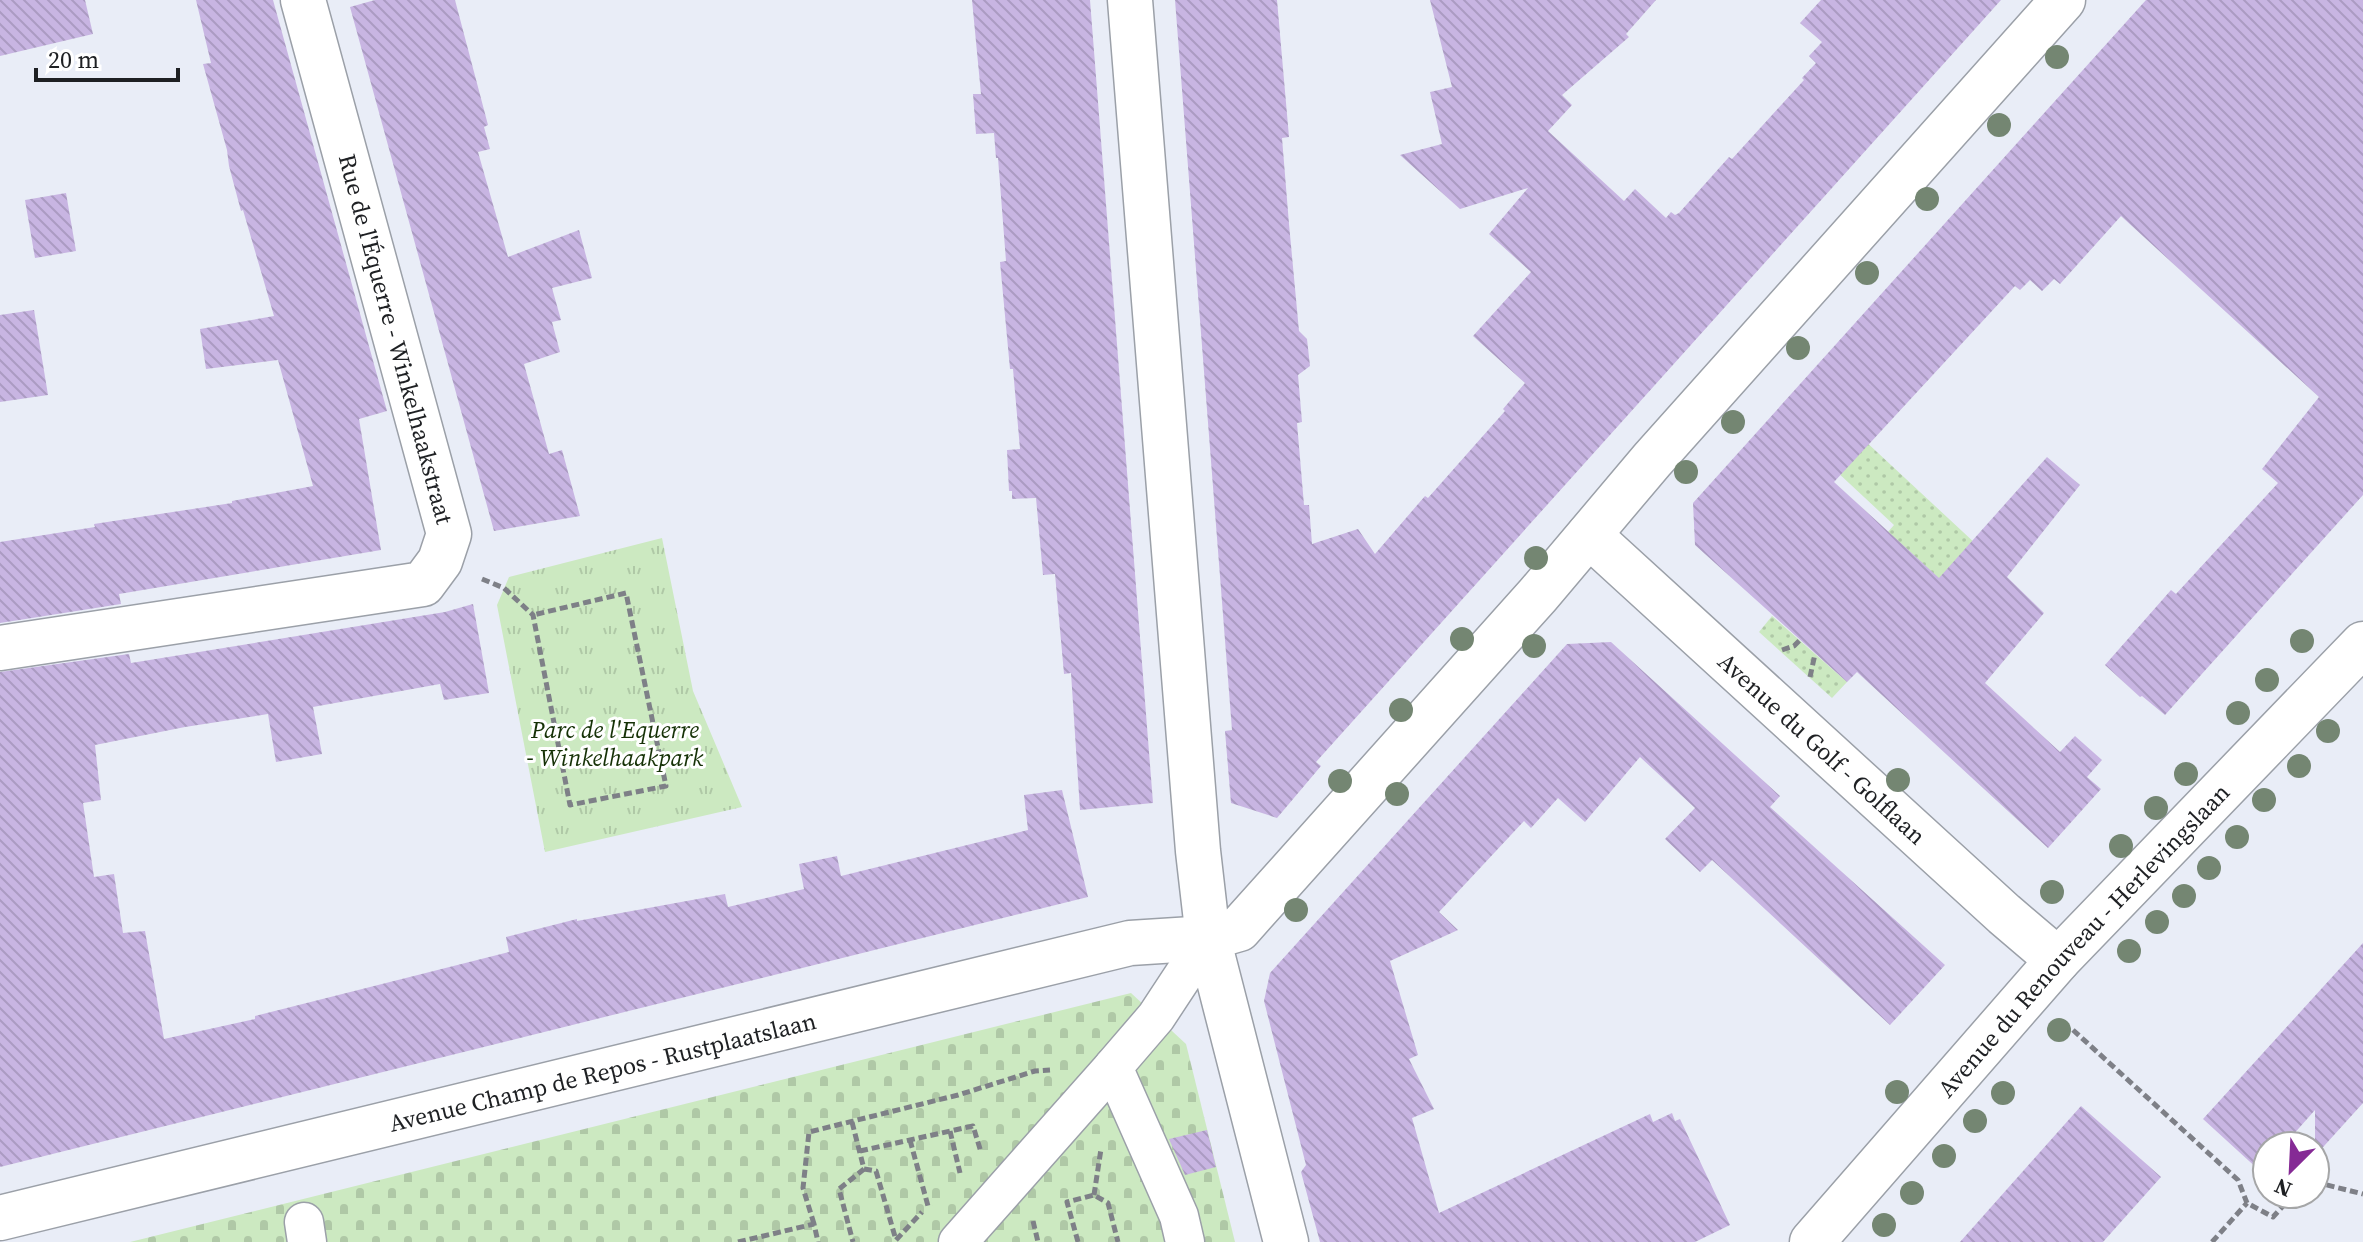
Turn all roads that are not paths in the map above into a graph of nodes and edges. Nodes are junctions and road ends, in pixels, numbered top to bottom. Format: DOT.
graph roads {
  1 [pos="303,0"];
  2 [pos="1130,0"];
  3 [pos="2063,0"];
  4 [pos="1589,535"];
  5 [pos="2363,644"];
  6 [pos="0,648"];
  7 [pos="1208,938"];
  8 [pos="2058,960"];
  9 [pos="1113,1067"];
  10 [pos="0,1218"];
  11 [pos="958,1242"];
  12 [pos="1185,1242"];
  13 [pos="1286,1242"];
  14 [pos="1812,1242"];
  1 -- 6 [label="street, Rue de l'Équerre - Winkelhaakstraat"];
  2 -- 7 [label="street"];
  3 -- 4 [label="street, Avenue Champ de Repos - Rustplaatslaan"];
  4 -- 7 [label="street, Avenue Champ de Repos - Rustplaatslaan"];
  4 -- 8 [label="street, Avenue du Golf - Golflaan"];
  5 -- 8 [label="street, Avenue du Renouveau - Herlevingslaan"];
  7 -- 9 [label="street"];
  7 -- 10 [label="street, Avenue Champ de Repos - Rustplaatslaan"];
  7 -- 13 [label="street"];
  8 -- 14 [label="street, Avenue du Renouveau - Herlevingslaan"];
  9 -- 11 [label="street"];
  9 -- 12 [label="street"];
}
